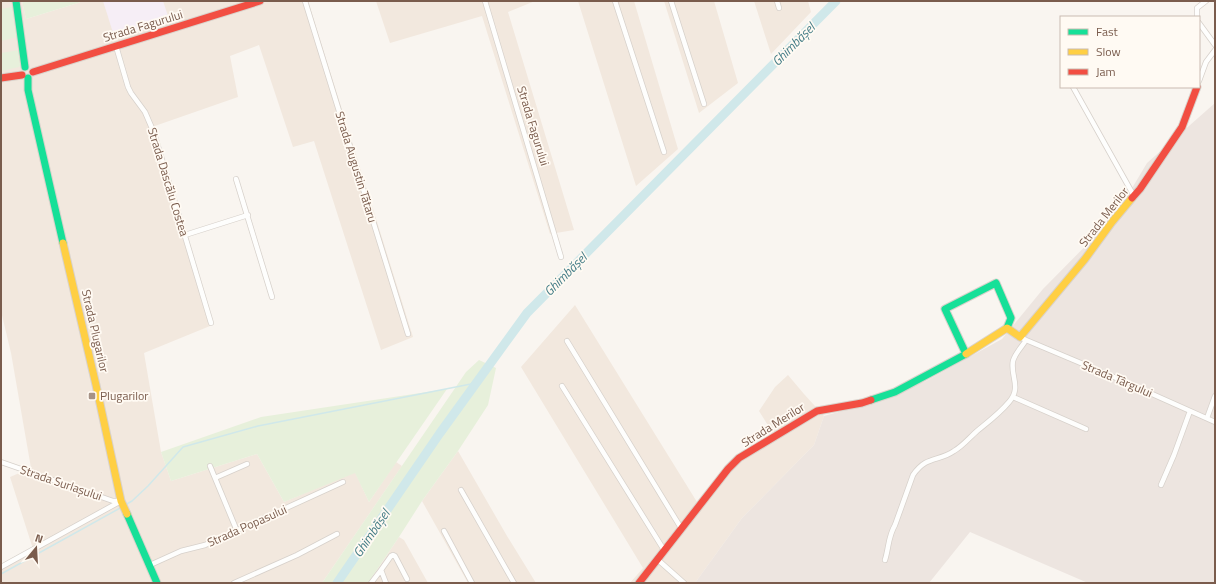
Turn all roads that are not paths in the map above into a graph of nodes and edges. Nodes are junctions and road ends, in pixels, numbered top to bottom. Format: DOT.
graph roads {
  1 [pos="16,1"];
  2 [pos="260,1"];
  3 [pos="305,1"];
  4 [pos="485,1"];
  5 [pos="615,1"];
  6 [pos="671,1"];
  7 [pos="777,1"];
  8 [pos="1206,1"];
  9 [pos="779,8"];
  10 [pos="1197,16"];
  11 [pos="1200,24"];
  12 [pos="1215,45"];
  13 [pos="116,46"];
  14 [pos="1215,50"];
  15 [pos="25,67"];
  16 [pos="33,72"];
  17 [pos="25,76"];
  18 [pos="1,78"];
  19 [pos="1200,78"];
  20 [pos="1074,88"];
  21 [pos="1197,88"];
  22 [pos="704,104"];
  23 [pos="664,152"];
  24 [pos="236,178"];
  25 [pos="1134,196"];
  26 [pos="248,215"];
  27 [pos="184,235"];
  28 [pos="561,257"];
  29 [pos="272,298"];
  30 [pos="211,324"];
  31 [pos="1007,328"];
  32 [pos="408,334"];
  33 [pos="1023,338"];
  34 [pos="567,341"];
  35 [pos="966,354"];
  36 [pos="562,386"];
  37 [pos="1215,396"];
  38 [pos="1013,397"];
  39 [pos="1190,411"];
  40 [pos="1207,418"];
  41 [pos="1215,422"];
  42 [pos="1086,429"];
  43 [pos="1,462"];
  44 [pos="247,464"];
  45 [pos="210,466"];
  46 [pos="215,478"];
  47 [pos="343,482"];
  48 [pos="1161,485"];
  49 [pos="461,490"];
  50 [pos="122,502"];
  51 [pos="681,528"];
  52 [pos="237,531"];
  53 [pos="444,531"];
  54 [pos="337,534"];
  55 [pos="664,550"];
  56 [pos="657,559"];
  57 [pos="885,560"];
  58 [pos="150,566"];
  59 [pos="1,567"];
  60 [pos="380,570"];
  61 [pos="408,579"];
  62 [pos="157,583"];
  63 [pos="234,583"];
  64 [pos="371,583"];
  65 [pos="386,583"];
  66 [pos="472,583"];
  67 [pos="514,583"];
  68 [pos="639,583"];
  69 [pos="684,583"];
  1 -- 15 [label="street"];
  2 -- 13 [label="street, Strada Fagurului"];
  3 -- 32 [label="street, Strada Augustin Tătaru"];
  4 -- 28 [label="street, Strada Fagurului"];
  5 -- 23 [label="street"];
  6 -- 22 [label="street"];
  7 -- 9 [label="street"];
  8 -- 10 [label="street"];
  11 -- 12 [label="street"];
  13 -- 16 [label="street, Strada Fagurului"];
  13 -- 27 [label="street, Strada Dascălu Costea"];
  14 -- 19 [label="street"];
  15 -- 16 [label="street"];
  15 -- 17 [label="street"];
  16 -- 17 [label="street"];
  17 -- 18 [label="street"];
  17 -- 50 [label="street, Strada Plugarilor"];
  20 -- 25 [label="street"];
  21 -- 25 [label="street, Strada Merilor"];
  24 -- 26 [label="street"];
  25 -- 33 [label="street, Strada Merilor"];
  26 -- 27 [label="street"];
  26 -- 29 [label="street"];
  27 -- 30 [label="street, Strada Dascălu Costea"];
  31 -- 33 [label="street"];
  31 -- 35 [label="street, Strada Merilor"];
  31 -- 35 [label="street"];
  33 -- 38 [label="street"];
  33 -- 39 [label="street, Strada Târgului"];
  34 -- 51 [label="street"];
  35 -- 51 [label="street, Strada Merilor"];
  36 -- 55 [label="street"];
  37 -- 40 [label="street"];
  38 -- 42 [label="street"];
  38 -- 57 [label="street"];
  39 -- 40 [label="street, Strada Târgului"];
  39 -- 48 [label="street"];
  40 -- 41 [label="street, Strada Târgului"];
  43 -- 50 [label="street, Strada Surlașului"];
  44 -- 46 [label="street"];
  45 -- 46 [label="street"];
  46 -- 52 [label="street"];
  47 -- 52 [label="street, Strada Popasului"];
  49 -- 67 [label="street"];
  50 -- 58 [label="street, Strada Plugarilor"];
  50 -- 59 [label="street"];
  51 -- 55 [label="street, Strada Merilor"];
  52 -- 58 [label="street, Strada Popasului"];
  53 -- 66 [label="street"];
  54 -- 63 [label="street"];
  55 -- 56 [label="street, Strada Merilor"];
  56 -- 68 [label="street, Strada Merilor"];
  56 -- 69 [label="street"];
  58 -- 62 [label="street, Strada Plugarilor"];
  60 -- 61 [label="street"];
  60 -- 64 [label="street"];
  60 -- 65 [label="street"];
}
